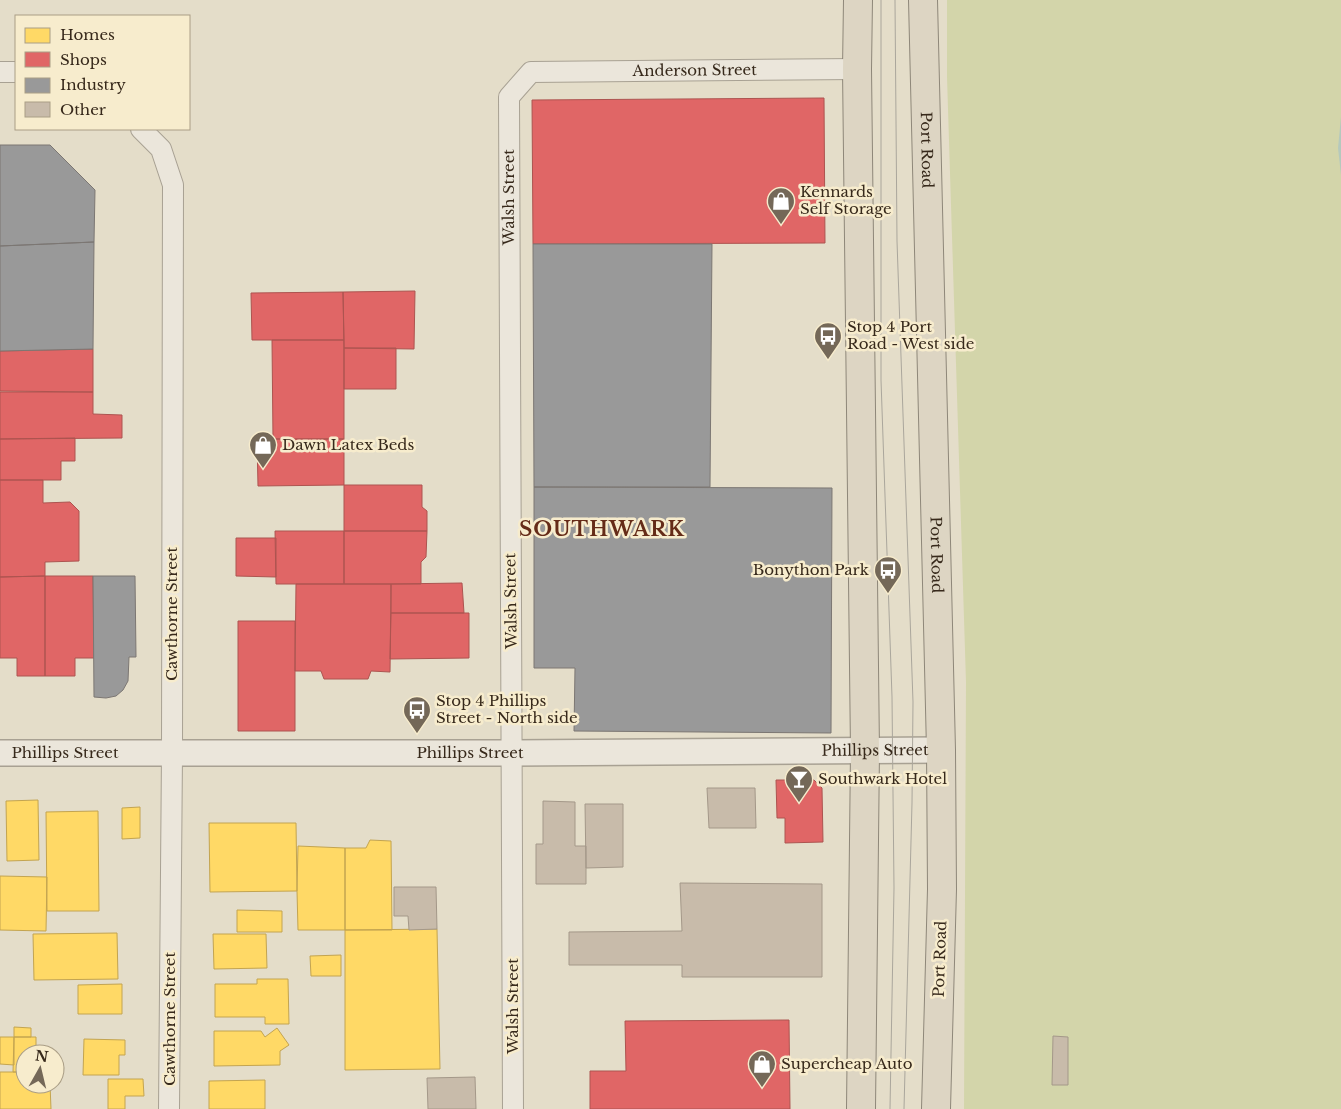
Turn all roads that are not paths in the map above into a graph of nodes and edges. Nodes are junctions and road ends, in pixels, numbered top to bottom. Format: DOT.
graph roads {
  1 [pos="858,0"];
  2 [pos="922,0"];
  3 [pos="857,69"];
  4 [pos="0,72"];
  5 [pos="15,72"];
  6 [pos="532,72"];
  7 [pos="142,130"];
  8 [pos="941,750"];
  9 [pos="865,751"];
  10 [pos="0,753"];
  11 [pos="172,753"];
  12 [pos="513,753"];
  13 [pos="170,1109"];
  14 [pos="513,1109"];
  15 [pos="861,1109"];
  16 [pos="936,1109"];
  1 -- 3 [label="highway"];
  2 -- 8 [label="highway, Port Road"];
  3 -- 6 [label="street, Anderson Street"];
  3 -- 9 [label="highway"];
  4 -- 5 [label="street"];
  6 -- 12 [label="street, Walsh Street"];
  7 -- 11 [label="street, Cawthorne Street"];
  8 -- 9 [label="street, Phillips Street"];
  8 -- 16 [label="highway, Port Road"];
  9 -- 12 [label="street, Phillips Street"];
  9 -- 15 [label="highway"];
  10 -- 11 [label="street, Phillips Street"];
  11 -- 12 [label="street, Phillips Street"];
  11 -- 13 [label="street, Cawthorne Street"];
  12 -- 14 [label="street, Walsh Street"];
}
